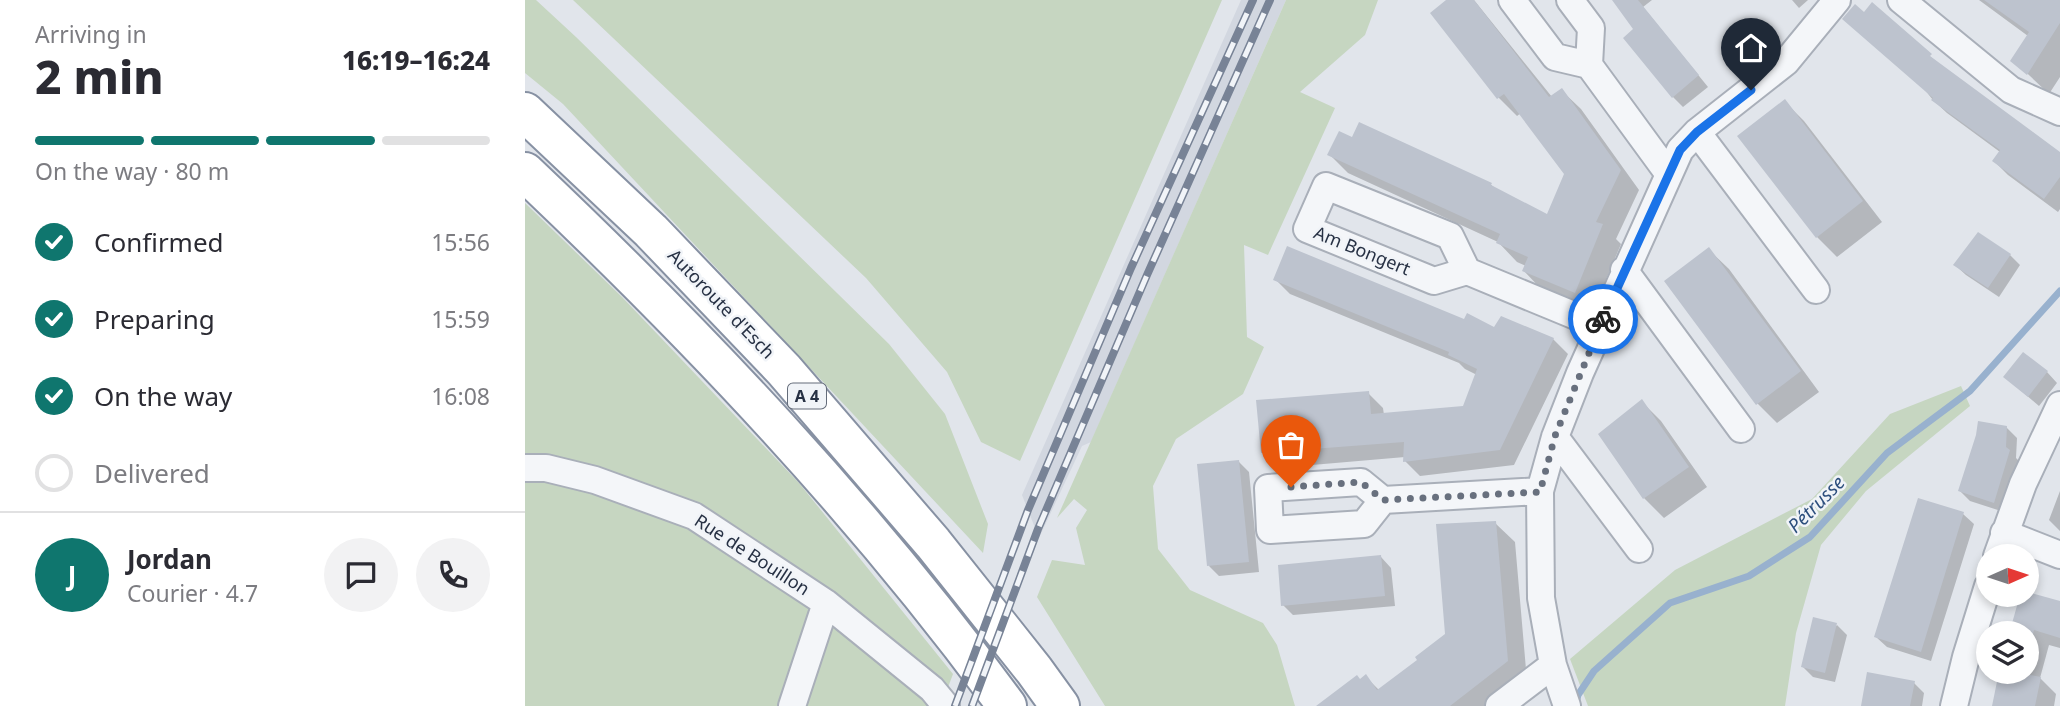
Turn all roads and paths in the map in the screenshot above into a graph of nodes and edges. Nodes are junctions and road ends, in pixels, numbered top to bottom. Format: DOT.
graph roads {
  1 [pos="1512,0"];
  2 [pos="1570,0"];
  3 [pos="1837,0"];
  4 [pos="1901,0"];
  5 [pos="1588,65"];
  6 [pos="2060,111"];
  7 [pos="525,112"];
  8 [pos="1697,132"];
  9 [pos="525,172"];
  10 [pos="1668,173"];
  11 [pos="1625,270"];
  12 [pos="1467,271"];
  13 [pos="1816,290"];
  14 [pos="1600,326"];
  15 [pos="2060,405"];
  16 [pos="1741,429"];
  17 [pos="1555,436"];
  18 [pos="525,468"];
  19 [pos="1540,492"];
  20 [pos="1383,500"];
  21 [pos="2001,544"];
  22 [pos="1639,549"];
  23 [pos="2039,551"];
  24 [pos="2060,555"];
  25 [pos="825,603"];
  26 [pos="1981,607"];
  27 [pos="1553,665"];
  28 [pos="1565,701"];
  29 [pos="792,706"];
  30 [pos="946,706"];
  31 [pos="1007,706"];
  32 [pos="1060,706"];
  33 [pos="1499,706"];
  34 [pos="1954,706"];
  1 -- 5 [label="street"];
  2 -- 5 [label="street"];
  3 -- 8 [label="street"];
  4 -- 6 [label="street"];
  5 -- 10 [label="street"];
  7 -- 32 [label="highway, Autoroute d'Esch / A 4"];
  8 -- 10 [label="street"];
  8 -- 13 [label="street"];
  9 -- 31 [label="highway, A 4"];
  10 -- 11 [label="street"];
  11 -- 14 [label="street"];
  11 -- 16 [label="street"];
  12 -- 12 [label="street, Am Bongert"];
  12 -- 14 [label="street"];
  14 -- 17 [label="street"];
  15 -- 21 [label="street"];
  17 -- 19 [label="street"];
  17 -- 22 [label="street"];
  18 -- 25 [label="street, Rue de Bouillon"];
  19 -- 20 [label="street"];
  19 -- 27 [label="street"];
  23 -- 24 [label="street"];
  25 -- 29 [label="street"];
  25 -- 30 [label="street, Rue de Bouillon"];
  26 -- 34 [label="street"];
  27 -- 28 [label="street"];
  27 -- 33 [label="street"];
}
